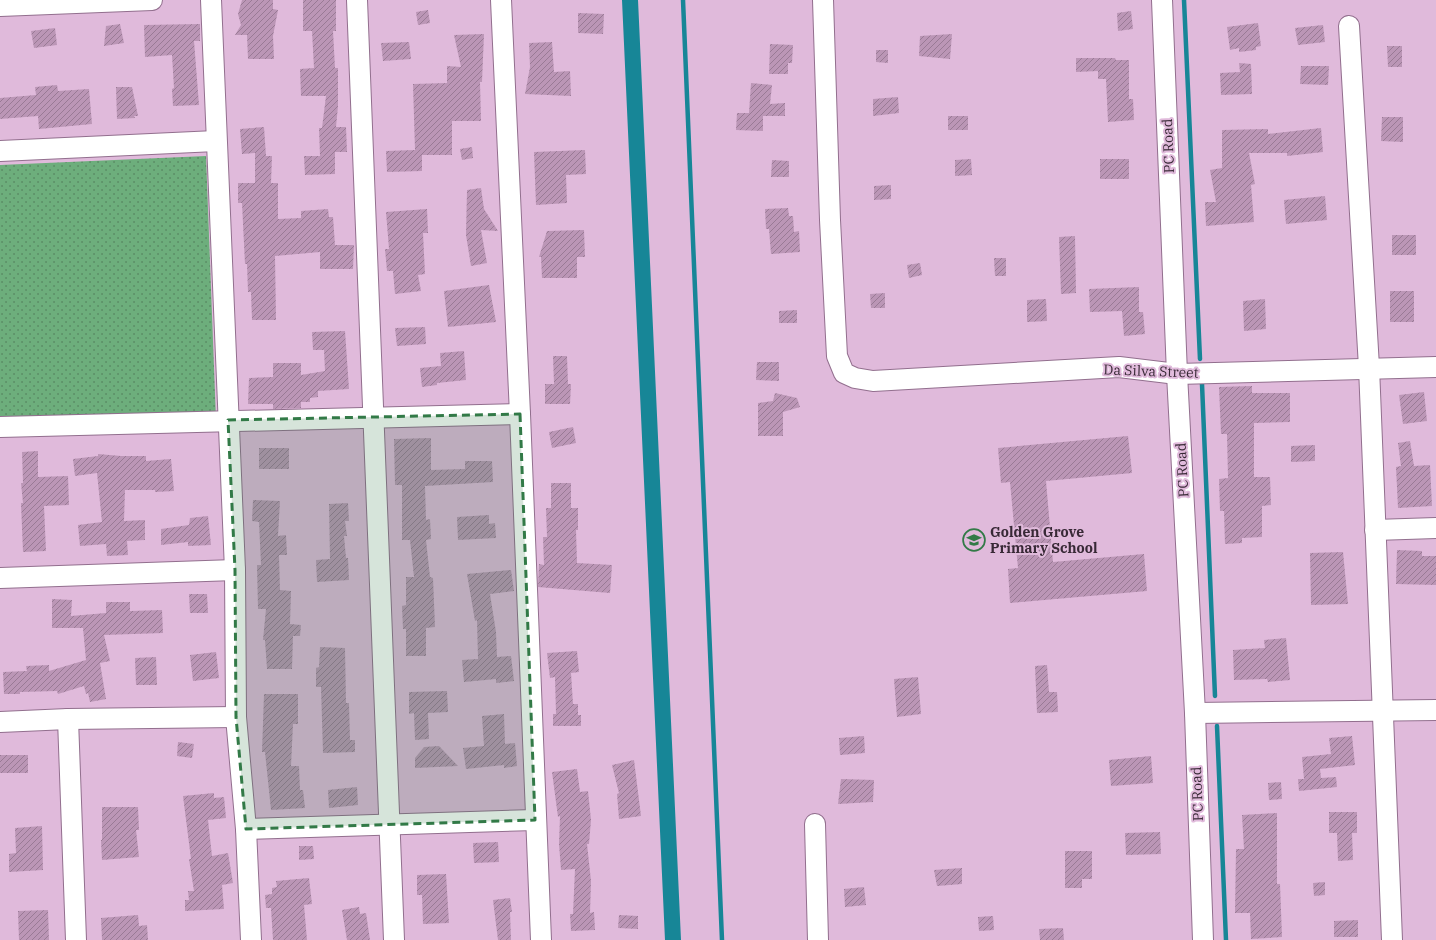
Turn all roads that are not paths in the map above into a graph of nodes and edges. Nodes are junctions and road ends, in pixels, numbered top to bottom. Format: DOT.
graph roads {
  1 [pos="152,0"];
  2 [pos="211,0"];
  3 [pos="357,0"];
  4 [pos="501,0"];
  5 [pos="823,0"];
  6 [pos="1162,0"];
  7 [pos="0,6"];
  8 [pos="1350,26"];
  9 [pos="216,141"];
  10 [pos="0,151"];
  11 [pos="1368,367"];
  12 [pos="1436,367"];
  13 [pos="1177,374"];
  14 [pos="520,414"];
  15 [pos="373,418"];
  16 [pos="228,420"];
  17 [pos="0,427"];
  18 [pos="1436,528"];
  19 [pos="1375,530"];
  20 [pos="235,570"];
  21 [pos="0,578"];
  22 [pos="1436,710"];
  23 [pos="1382,711"];
  24 [pos="1195,714"];
  25 [pos="236,718"];
  26 [pos="68,719"];
  27 [pos="0,722"];
  28 [pos="535,820"];
  29 [pos="391,824"];
  30 [pos="815,824"];
  31 [pos="246,829"];
  32 [pos="76,940"];
  33 [pos="251,940"];
  34 [pos="394,940"];
  35 [pos="541,940"];
  36 [pos="818,940"];
  37 [pos="1203,940"];
  38 [pos="1392,940"];
  1 -- 7 [label="street"];
  2 -- 9 [label="street"];
  3 -- 15 [label="street"];
  4 -- 14 [label="street"];
  5 -- 13 [label="street, Da Silva Street"];
  6 -- 13 [label="street, PC Road"];
  8 -- 11 [label="street"];
  9 -- 10 [label="street"];
  9 -- 16 [label="street"];
  11 -- 12 [label="street, Da Silva Street"];
  11 -- 13 [label="street, Da Silva Street"];
  11 -- 19 [label="street"];
  13 -- 24 [label="street, PC Road"];
  14 -- 15 [label="street"];
  14 -- 28 [label="street"];
  15 -- 16 [label="street"];
  15 -- 29 [label="street"];
  16 -- 17 [label="street"];
  16 -- 20 [label="street"];
  18 -- 19 [label="street"];
  19 -- 23 [label="street"];
  20 -- 21 [label="street"];
  20 -- 25 [label="street"];
  22 -- 23 [label="street"];
  23 -- 24 [label="street"];
  23 -- 38 [label="street"];
  24 -- 37 [label="street, PC Road"];
  25 -- 26 [label="street"];
  25 -- 31 [label="street"];
  26 -- 27 [label="street"];
  26 -- 32 [label="street"];
  28 -- 29 [label="street"];
  28 -- 35 [label="street"];
  29 -- 31 [label="street"];
  29 -- 34 [label="street"];
  30 -- 36 [label="street"];
  31 -- 33 [label="street"];
}
